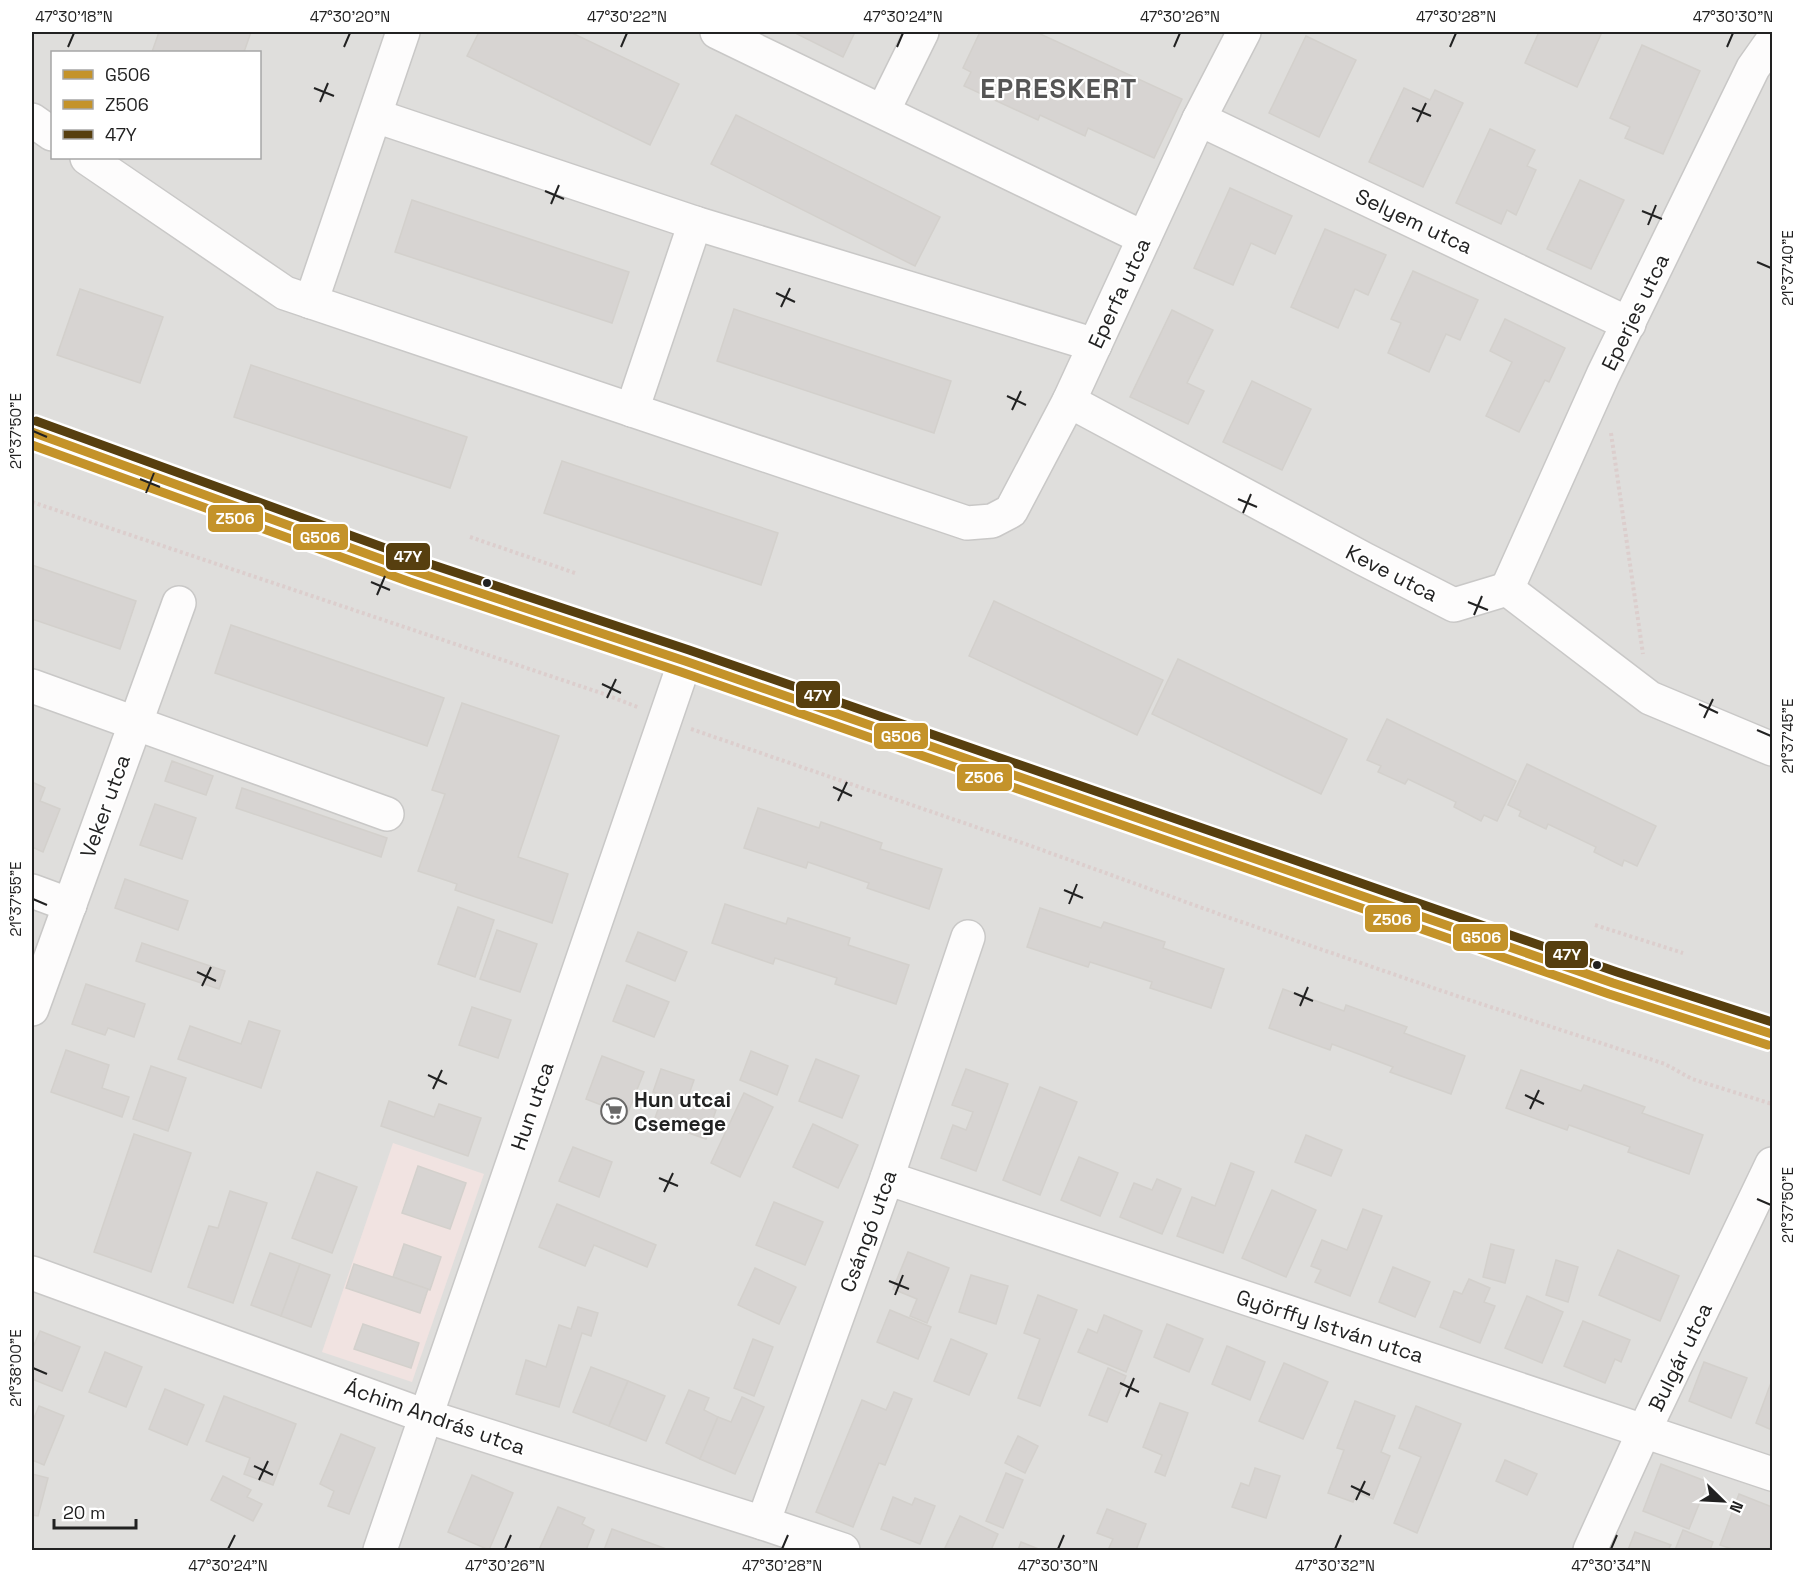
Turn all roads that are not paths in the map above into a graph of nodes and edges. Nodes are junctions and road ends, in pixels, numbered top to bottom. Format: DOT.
graph roads {
  1 [pos="403,32"];
  2 [pos="717,32"];
  3 [pos="922,32"];
  4 [pos="1244,32"];
  5 [pos="758,41"];
  6 [pos="1773,41"];
  7 [pos="883,111"];
  8 [pos="376,116"];
  9 [pos="1199,119"];
  10 [pos="32,120"];
  11 [pos="51,133"];
  12 [pos="88,159"];
  13 [pos="695,223"];
  14 [pos="1144,238"];
  15 [pos="311,302"];
  16 [pos="1629,324"];
  17 [pos="1095,345"];
  18 [pos="1069,401"];
  19 [pos="632,410"];
  20 [pos="32,432"];
  21 [pos="1507,588"];
  22 [pos="180,603"];
  23 [pos="685,661"];
  24 [pos="32,686"];
  25 [pos="135,723"];
  26 [pos="1773,749"];
  27 [pos="387,814"];
  28 [pos="32,891"];
  29 [pos="69,905"];
  30 [pos="968,937"];
  31 [pos="32,1009"];
  32 [pos="1773,1034"];
  33 [pos="1773,1164"];
  34 [pos="887,1178"];
  35 [pos="32,1273"];
  36 [pos="425,1416"];
  37 [pos="1644,1431"];
  38 [pos="1773,1474"];
  39 [pos="763,1523"];
  40 [pos="380,1551"];
  41 [pos="843,1551"];
  42 [pos="1590,1551"];
  1 -- 8 [label="street"];
  2 -- 5 [label="street"];
  3 -- 7 [label="street"];
  4 -- 9 [label="street, Eperfa utca"];
  5 -- 7 [label="street"];
  6 -- 16 [label="street, Eperjes utca"];
  7 -- 14 [label="street"];
  8 -- 13 [label="street"];
  8 -- 15 [label="street"];
  9 -- 14 [label="street, Eperfa utca"];
  9 -- 16 [label="street, Selyem utca"];
  10 -- 11 [label="street"];
  12 -- 15 [label="street"];
  13 -- 17 [label="street"];
  13 -- 19 [label="street"];
  14 -- 17 [label="street, Eperfa utca"];
  15 -- 19 [label="street"];
  16 -- 21 [label="street, Eperjes utca"];
  17 -- 18 [label="street, Eperfa utca"];
  18 -- 19 [label="street, Eperfa utca"];
  18 -- 21 [label="street, Keve utca"];
  20 -- 23 [label="main road"];
  21 -- 26 [label="street"];
  22 -- 25 [label="street, Veker utca"];
  23 -- 32 [label="main road"];
  23 -- 36 [label="street, Hun utca"];
  24 -- 25 [label="street"];
  25 -- 27 [label="street"];
  25 -- 29 [label="street, Veker utca"];
  28 -- 29 [label="street"];
  29 -- 31 [label="street, Veker utca"];
  30 -- 34 [label="street, Csángó utca"];
  33 -- 37 [label="street, Bulgár utca"];
  34 -- 37 [label="street, Györffy István utca"];
  34 -- 39 [label="street, Csángó utca"];
  35 -- 36 [label="street, Áchim András utca"];
  36 -- 39 [label="street, Áchim András utca"];
  36 -- 40 [label="street, Hun utca"];
  37 -- 38 [label="street, Györffy István utca"];
  37 -- 42 [label="street, Bulgár utca"];
  39 -- 41 [label="street, Áchim András utca"];
}
